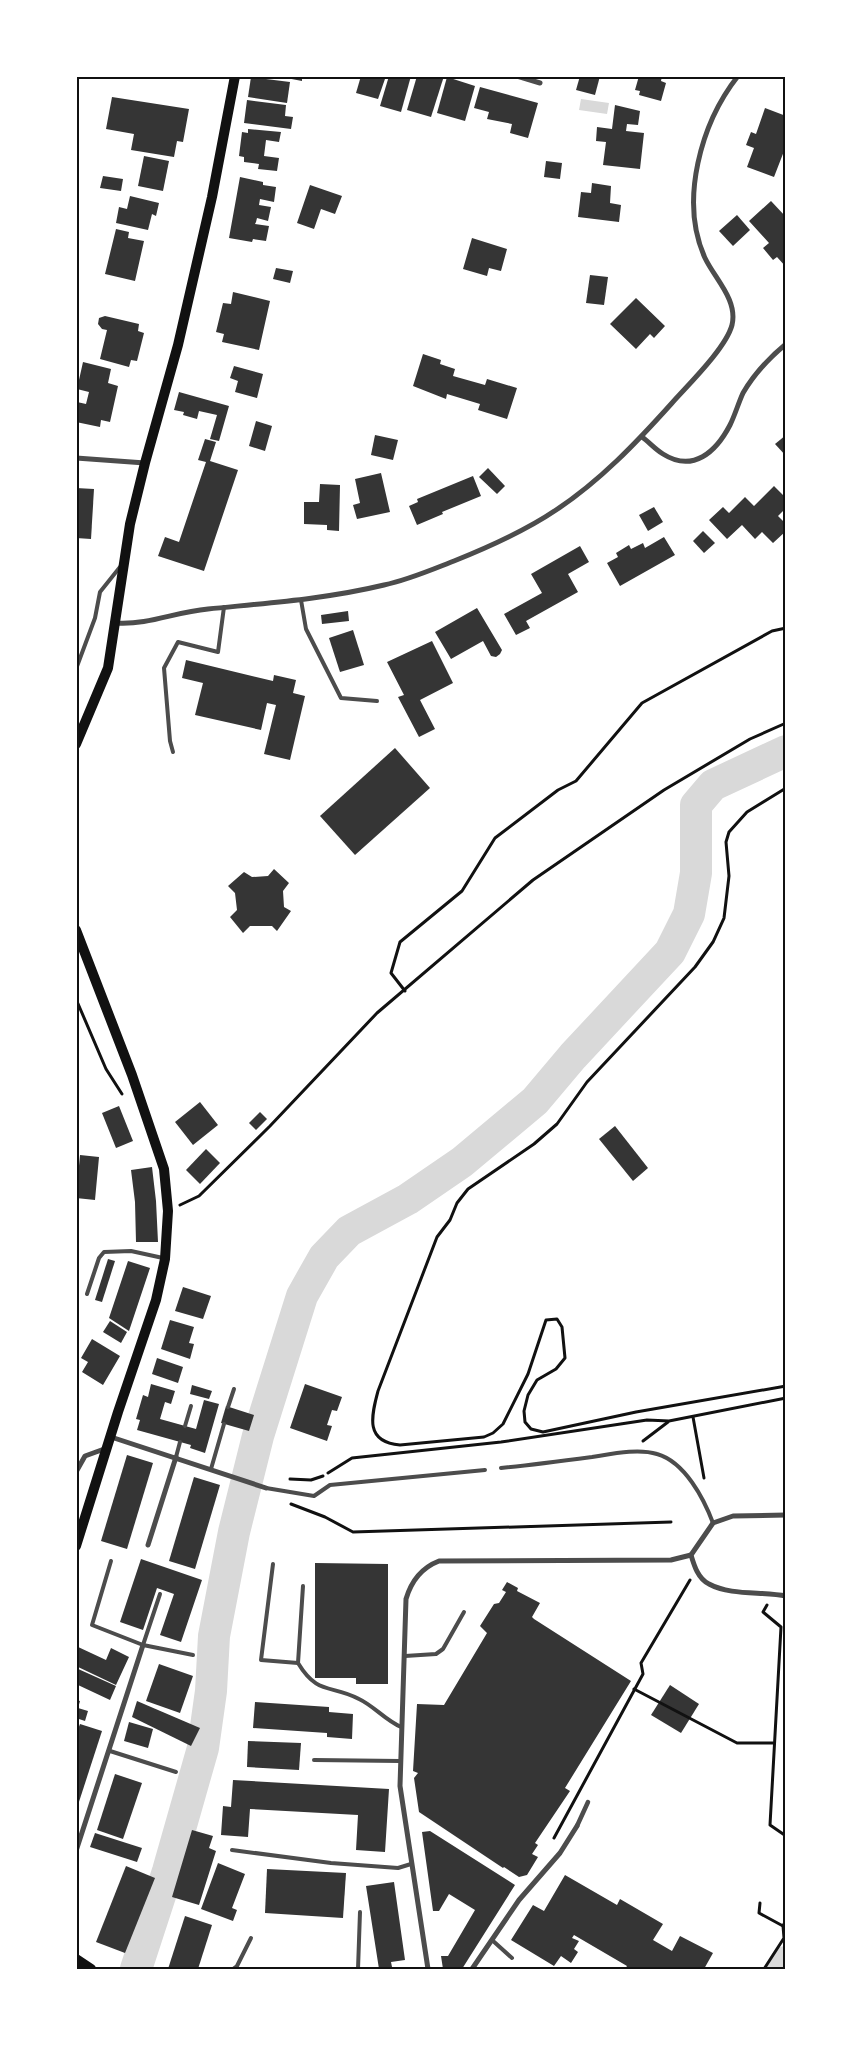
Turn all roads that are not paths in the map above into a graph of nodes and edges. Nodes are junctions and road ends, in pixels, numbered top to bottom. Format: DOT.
graph roads {
  1 [pos="235,76"];
  2 [pos="517,76"];
  3 [pos="738,76"];
  4 [pos="540,83"];
  5 [pos="786,344"];
  6 [pos="642,437"];
  7 [pos="76,458"];
  8 [pos="145,463"];
  9 [pos="124,562"];
  10 [pos="301,600"];
  11 [pos="224,607"];
  12 [pos="116,623"];
  13 [pos="76,669"];
  14 [pos="377,701"];
  15 [pos="76,744"];
  16 [pos="173,752"];
  17 [pos="76,930"];
  18 [pos="165,1259"];
  19 [pos="87,1294"];
  20 [pos="234,1389"];
  21 [pos="191,1406"];
  22 [pos="228,1406"];
  23 [pos="224,1424"];
  24 [pos="185,1426"];
  25 [pos="110,1436"];
  26 [pos="180,1442"];
  27 [pos="107,1448"];
  28 [pos="176,1457"];
  29 [pos="501,1468"];
  30 [pos="211,1469"];
  31 [pos="485,1470"];
  32 [pos="76,1472"];
  33 [pos="266,1488"];
  34 [pos="786,1515"];
  35 [pos="713,1523"];
  36 [pos="148,1545"];
  37 [pos="76,1546"];
  38 [pos="691,1555"];
  39 [pos="111,1562"];
  40 [pos="273,1564"];
  41 [pos="303,1586"];
  42 [pos="160,1594"];
  43 [pos="786,1596"];
  44 [pos="464,1612"];
  45 [pos="143,1645"];
  46 [pos="193,1656"];
  47 [pos="405,1656"];
  48 [pos="298,1663"];
  49 [pos="401,1727"];
  50 [pos="110,1751"];
  51 [pos="314,1760"];
  52 [pos="400,1761"];
  53 [pos="176,1772"];
  54 [pos="588,1802"];
  55 [pos="577,1826"];
  56 [pos="232,1850"];
  57 [pos="76,1851"];
  58 [pos="411,1864"];
  59 [pos="360,1912"];
  60 [pos="252,1938"];
  61 [pos="492,1940"];
  62 [pos="512,1958"];
  63 [pos="76,1959"];
  64 [pos="87,1968"];
  65 [pos="233,1969"];
  66 [pos="358,1969"];
  67 [pos="428,1969"];
  68 [pos="472,1969"];
  1 -- 8 [label="main road"];
  2 -- 4 [label="street"];
  3 -- 6 [label="street"];
  5 -- 6 [label="street"];
  6 -- 10 [label="street"];
  7 -- 8 [label="street"];
  8 -- 9 [label="main road"];
  9 -- 12 [label="main road"];
  9 -- 13 [label="lane"];
  10 -- 11 [label="street"];
  10 -- 14 [label="lane"];
  11 -- 12 [label="street"];
  11 -- 16 [label="lane"];
  12 -- 15 [label="main road"];
  17 -- 18 [label="main road"];
  18 -- 19 [label="lane"];
  18 -- 25 [label="main road"];
  20 -- 22 [label="lane"];
  21 -- 24 [label="lane"];
  23 -- 30 [label="lane"];
  25 -- 27 [label="main road"];
  25 -- 28 [label="street"];
  26 -- 28 [label="lane"];
  27 -- 32 [label="street"];
  27 -- 37 [label="main road"];
  28 -- 30 [label="street"];
  28 -- 36 [label="street"];
  29 -- 35 [label="lane"];
  30 -- 33 [label="street"];
  31 -- 33 [label="lane"];
  34 -- 35 [label="street"];
  35 -- 38 [label="street"];
  38 -- 43 [label="street"];
  38 -- 47 [label="street"];
  39 -- 45 [label="lane"];
  40 -- 48 [label="lane"];
  41 -- 48 [label="lane"];
  42 -- 45 [label="lane"];
  44 -- 47 [label="lane"];
  45 -- 46 [label="lane"];
  45 -- 50 [label="street"];
  47 -- 49 [label="street"];
  48 -- 49 [label="lane"];
  49 -- 52 [label="street"];
  50 -- 53 [label="lane"];
  50 -- 57 [label="street"];
  51 -- 52 [label="lane"];
  52 -- 58 [label="street"];
  54 -- 55 [label="street"];
  55 -- 61 [label="street"];
  56 -- 58 [label="lane"];
  58 -- 67 [label="street"];
  59 -- 66 [label="lane"];
  60 -- 65 [label="lane"];
  61 -- 62 [label="lane"];
  61 -- 68 [label="street"];
  63 -- 64 [label="main road"];
}
